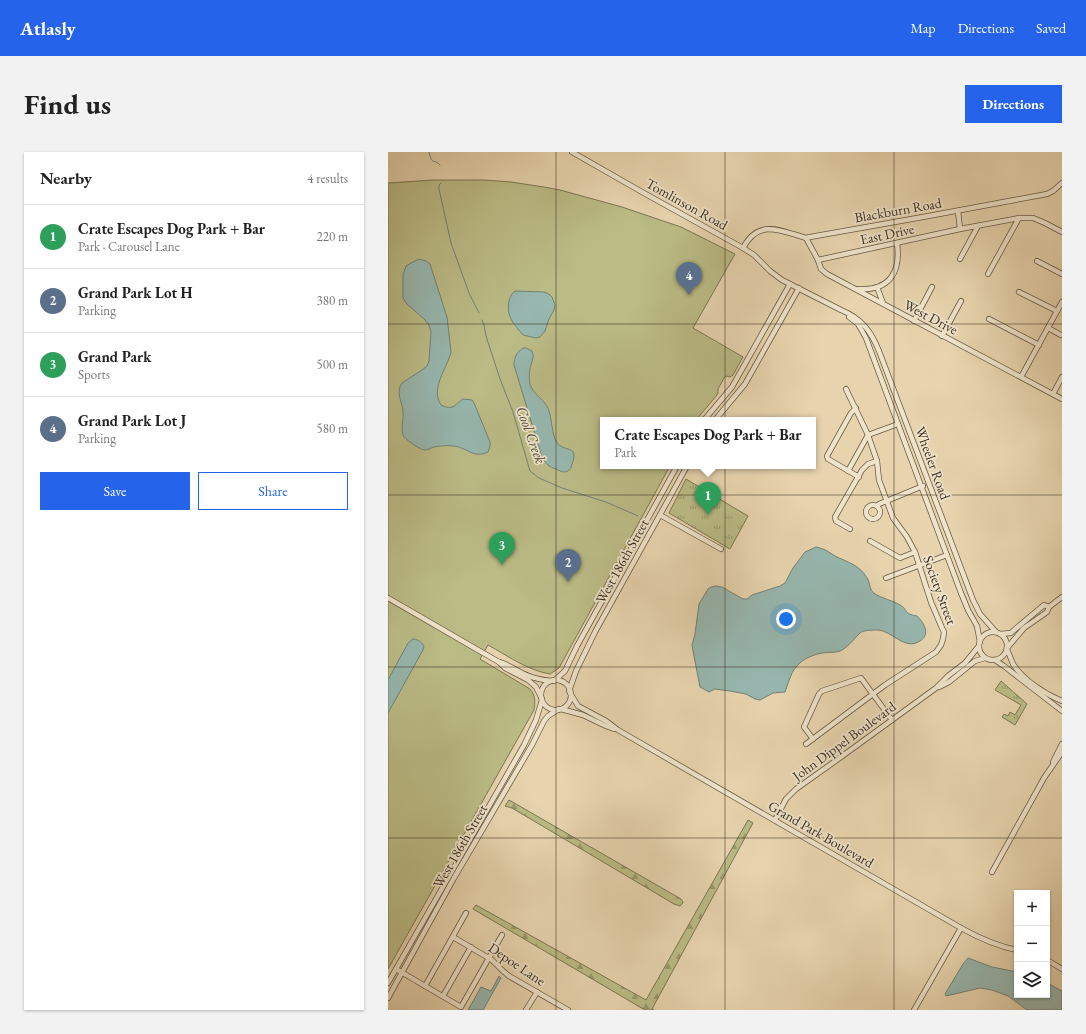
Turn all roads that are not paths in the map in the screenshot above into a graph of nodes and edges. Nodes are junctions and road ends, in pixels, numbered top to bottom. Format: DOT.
graph roads {
  1 [pos="572,152"];
  2 [pos="1062,183"];
  3 [pos="958,211"];
  4 [pos="1019,218"];
  5 [pos="978,226"];
  6 [pos="960,229"];
  7 [pos="1062,232"];
  8 [pos="806,238"];
  9 [pos="897,243"];
  10 [pos="743,248"];
  11 [pos="960,259"];
  12 [pos="818,260"];
  13 [pos="1037,261"];
  14 [pos="988,274"];
  15 [pos="1062,274"];
  16 [pos="788,283"];
  17 [pos="877,287"];
  18 [pos="932,287"];
  19 [pos="799,288"];
  20 [pos="854,288"];
  21 [pos="1019,292"];
  22 [pos="961,301"];
  23 [pos="1062,302"];
  24 [pos="883,303"];
  25 [pos="841,310"];
  26 [pos="1057,311"];
  27 [pos="989,319"];
  28 [pos="914,321"];
  29 [pos="1048,328"];
  30 [pos="1061,335"];
  31 [pos="942,336"];
  32 [pos="1039,345"];
  33 [pos="1021,377"];
  34 [pos="1062,377"];
  35 [pos="846,389"];
  36 [pos="1053,394"];
  37 [pos="1062,399"];
  38 [pos="856,408"];
  39 [pos="707,417"];
  40 [pos="718,417"];
  41 [pos="898,424"];
  42 [pos="868,435"];
  43 [pos="877,461"];
  44 [pos="685,469"];
  45 [pos="848,470"];
  46 [pos="674,471"];
  47 [pos="682,475"];
  48 [pos="859,477"];
  49 [pos="928,484"];
  50 [pos="922,486"];
  51 [pos="886,501"];
  52 [pos="877,506"];
  53 [pos="660,515"];
  54 [pos="850,529"];
  55 [pos="870,541"];
  56 [pos="721,549"];
  57 [pos="915,552"];
  58 [pos="947,555"];
  59 [pos="918,566"];
  60 [pos="886,578"];
  61 [pos="1062,597"];
  62 [pos="388,598"];
  63 [pos="1049,607"];
  64 [pos="998,633"];
  65 [pos="980,644"];
  66 [pos="1007,649"];
  67 [pos="985,658"];
  68 [pos="995,660"];
  69 [pos="499,662"];
  70 [pos="553,681"];
  71 [pos="936,688"];
  72 [pos="570,692"];
  73 [pos="873,694"];
  74 [pos="542,699"];
  75 [pos="1062,701"];
  76 [pos="560,709"];
  77 [pos="1062,711"];
  78 [pos="892,720"];
  79 [pos="618,730"];
  80 [pos="813,739"];
  81 [pos="806,744"];
  82 [pos="1062,744"];
  83 [pos="1062,752"];
  84 [pos="1050,769"];
  85 [pos="775,820"];
  86 [pos="992,872"];
  87 [pos="466,913"];
  88 [pos="961,928"];
  89 [pos="502,935"];
  90 [pos="453,937"];
  91 [pos="471,947"];
  92 [pos="1014,949"];
  93 [pos="489,958"];
  94 [pos="1050,962"];
  95 [pos="396,969"];
  96 [pos="1062,969"];
  97 [pos="402,973"];
  98 [pos="388,983"];
  99 [pos="425,986"];
  100 [pos="536,992"];
  101 [pos="443,996"];
  102 [pos="388,998"];
  103 [pos="526,1010"];
  104 [pos="568,1010"];
  105 [pos="914,1010"];
  1 -- 10 [label="street, Tomlinson Road"];
  2 -- 3 [label="street, Blackburn Road"];
  3 -- 6 [label="street"];
  3 -- 8 [label="street, Blackburn Road"];
  4 -- 5 [label="street, East Drive"];
  4 -- 7 [label="street, East Drive"];
  4 -- 14 [label="street"];
  5 -- 6 [label="street, East Drive"];
  5 -- 11 [label="street"];
  6 -- 9 [label="street, East Drive"];
  8 -- 10 [label="street, Blackburn Road"];
  8 -- 12 [label="street, West Drive"];
  9 -- 12 [label="street, East Drive"];
  9 -- 17 [label="street"];
  10 -- 16 [label="street, Tomlinson Road"];
  12 -- 20 [label="street, West Drive"];
  13 -- 15 [label="street"];
  16 -- 19 [label="street, Wheeler Road"];
  16 -- 39 [label="street"];
  17 -- 20 [label="street"];
  17 -- 24 [label="street"];
  18 -- 28 [label="street"];
  19 -- 25 [label="street, Wheeler Road"];
  19 -- 40 [label="street"];
  20 -- 24 [label="street, West Drive"];
  21 -- 26 [label="street"];
  22 -- 31 [label="street"];
  23 -- 26 [label="street"];
  24 -- 28 [label="street, West Drive"];
  25 -- 41 [label="street, Wheeler Road"];
  25 -- 49 [label="street, Wheeler Road"];
  26 -- 29 [label="street"];
  27 -- 32 [label="street"];
  28 -- 31 [label="street, West Drive"];
  29 -- 30 [label="street"];
  29 -- 32 [label="street"];
  31 -- 33 [label="street, West Drive"];
  32 -- 33 [label="street"];
  33 -- 36 [label="street, West Drive"];
  34 -- 36 [label="street"];
  35 -- 38 [label="street, Society Street"];
  36 -- 37 [label="street, West Drive"];
  38 -- 42 [label="street, Society Street"];
  38 -- 45 [label="street"];
  41 -- 42 [label="street"];
  41 -- 50 [label="street, Wheeler Road"];
  42 -- 43 [label="street, Society Street"];
  42 -- 45 [label="street"];
  43 -- 48 [label="street"];
  43 -- 51 [label="street, Society Street"];
  44 -- 47 [label="street, West 186th Street"];
  45 -- 48 [label="street"];
  46 -- 47 [label="street"];
  46 -- 70 [label="street, West 186th Street"];
  47 -- 53 [label="street, West 186th Street"];
  48 -- 54 [label="street"];
  49 -- 50 [label="street"];
  49 -- 64 [label="street, Wheeler Road"];
  50 -- 51 [label="street"];
  50 -- 58 [label="street, Wheeler Road"];
  51 -- 52 [label="street"];
  51 -- 57 [label="street, Society Street"];
  53 -- 56 [label="street"];
  53 -- 72 [label="street, West 186th Street"];
  55 -- 57 [label="street"];
  57 -- 59 [label="street, Society Street"];
  58 -- 59 [label="street"];
  58 -- 65 [label="street, Wheeler Road"];
  59 -- 60 [label="street"];
  59 -- 73 [label="street, Society Street"];
  61 -- 63 [label="street"];
  62 -- 69 [label="street"];
  63 -- 64 [label="street"];
  63 -- 66 [label="street"];
  64 -- 65 [label="street"];
  64 -- 66 [label="street"];
  65 -- 67 [label="street"];
  65 -- 71 [label="street, John Dippel Boulevard"];
  66 -- 68 [label="street"];
  66 -- 75 [label="street"];
  67 -- 68 [label="street"];
  67 -- 71 [label="street, John Dippel Boulevard"];
  68 -- 77 [label="street"];
  69 -- 70 [label="street"];
  69 -- 74 [label="street"];
  70 -- 72 [label="street"];
  70 -- 74 [label="street"];
  71 -- 78 [label="street, John Dippel Boulevard"];
  72 -- 76 [label="street"];
  72 -- 79 [label="street, Grand Park Boulevard"];
  73 -- 78 [label="street"];
  73 -- 80 [label="street, Society Street"];
  73 -- 80 [label="street"];
  74 -- 76 [label="street"];
  74 -- 95 [label="street, West 186th Street"];
  76 -- 79 [label="street, Grand Park Boulevard"];
  76 -- 97 [label="street, West 186th Street"];
  78 -- 85 [label="street, John Dippel Boulevard"];
  79 -- 85 [label="street, Grand Park Boulevard"];
  80 -- 81 [label="street, Society Street"];
  82 -- 84 [label="street"];
  83 -- 84 [label="street"];
  84 -- 86 [label="street"];
  85 -- 88 [label="street, Grand Park Boulevard"];
  87 -- 90 [label="street"];
  88 -- 92 [label="street, Grand Park Boulevard"];
  88 -- 105 [label="street"];
  89 -- 93 [label="street"];
  90 -- 91 [label="street, Depoe Lane"];
  90 -- 99 [label="street"];
  91 -- 93 [label="street, Depoe Lane"];
  91 -- 101 [label="street"];
  93 -- 100 [label="street, Depoe Lane"];
  93 -- 101 [label="street"];
  94 -- 96 [label="street"];
  95 -- 97 [label="street"];
  95 -- 98 [label="street, West 186th Street"];
  97 -- 99 [label="street"];
  97 -- 102 [label="street, West 186th Street"];
  99 -- 101 [label="street"];
  100 -- 103 [label="street"];
  100 -- 104 [label="street, Depoe Lane"];
}
